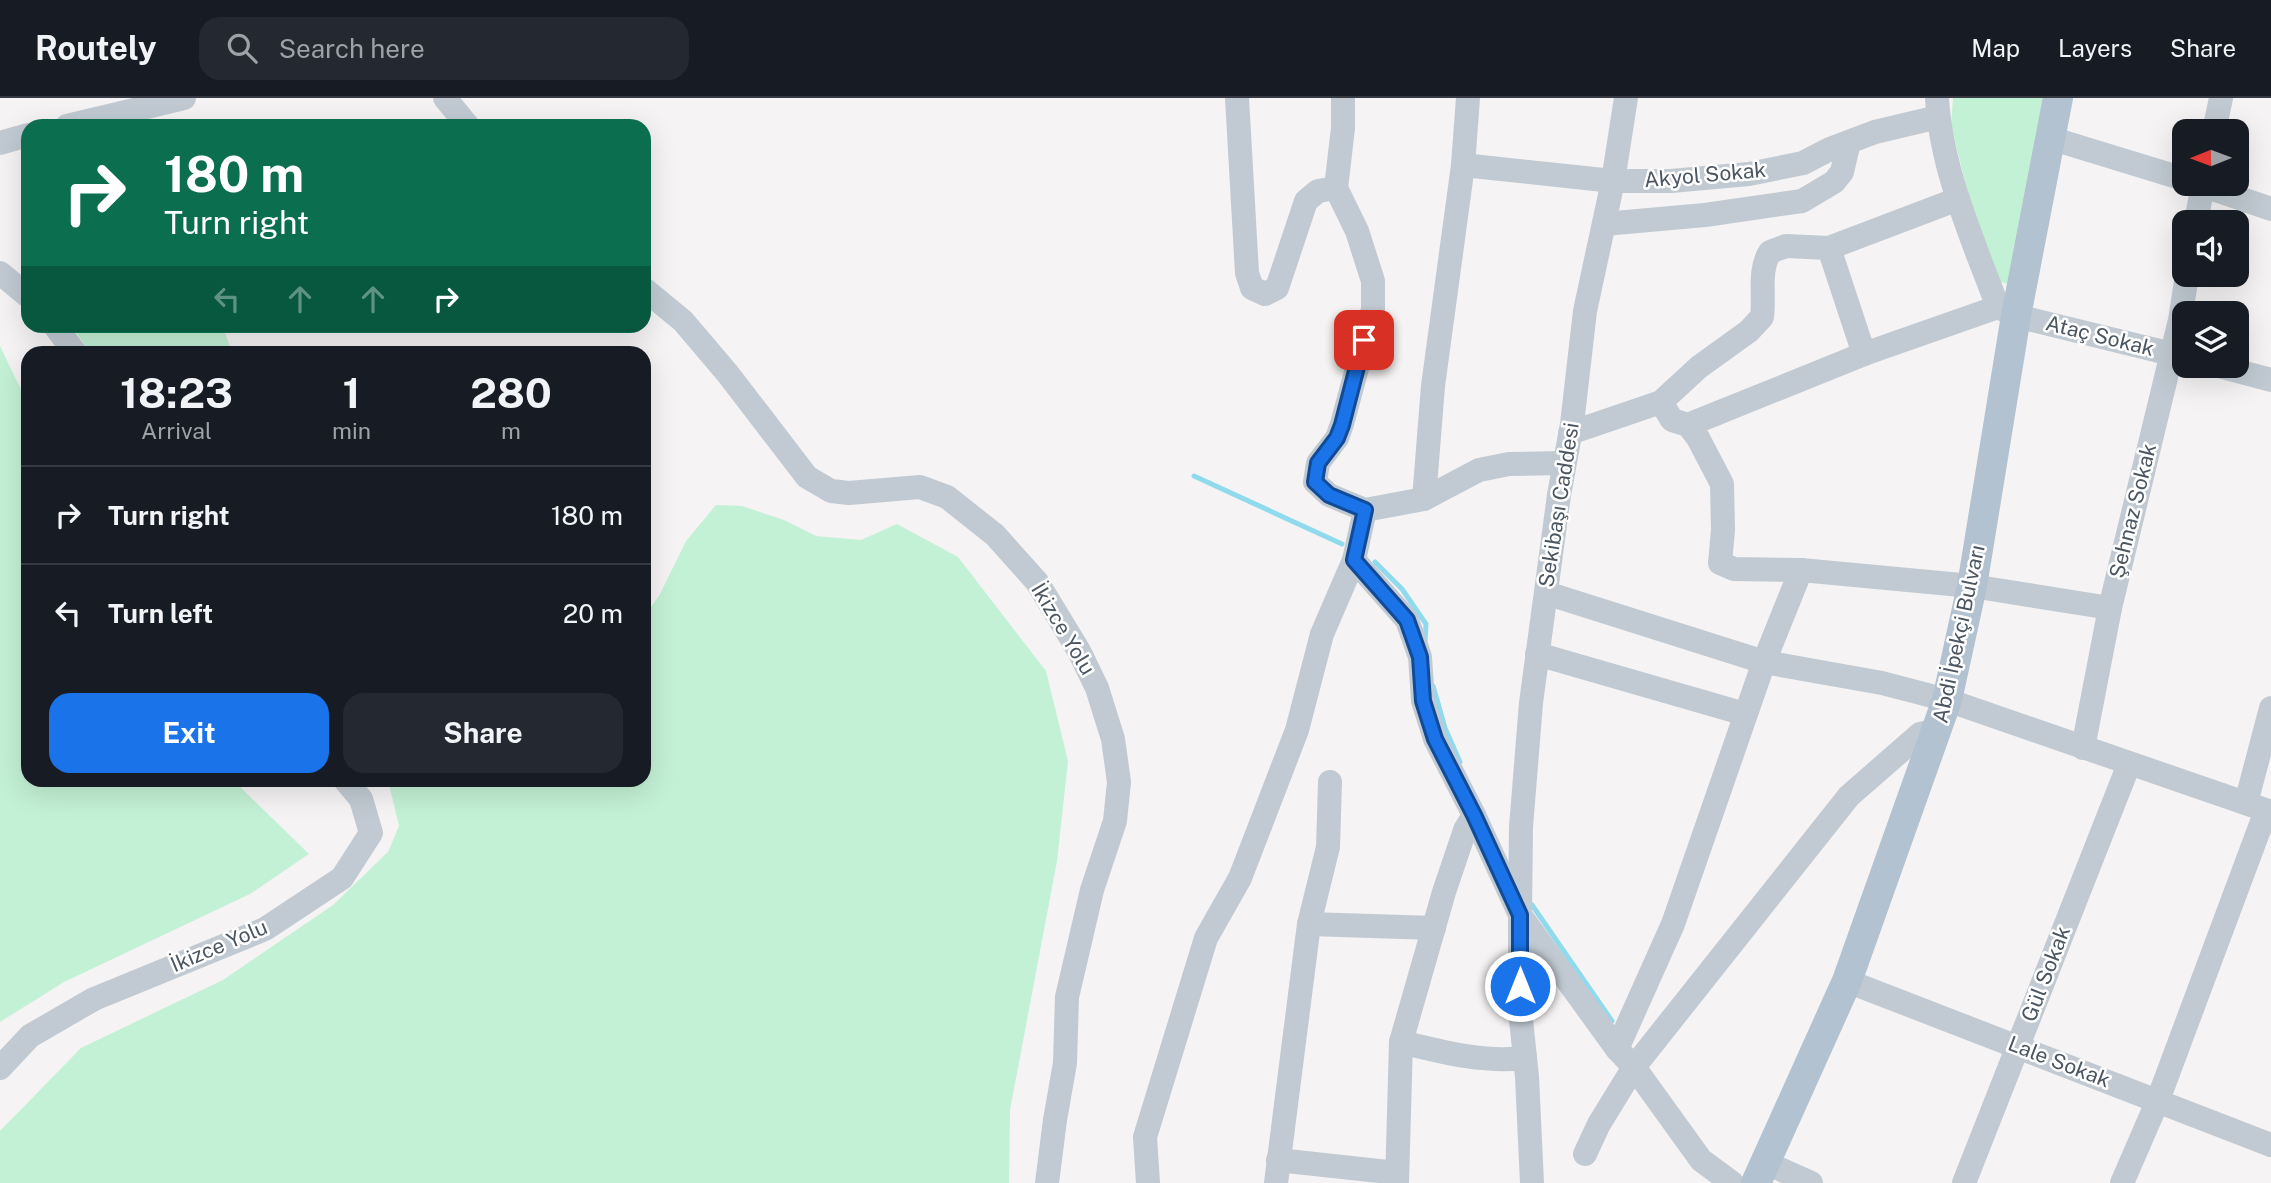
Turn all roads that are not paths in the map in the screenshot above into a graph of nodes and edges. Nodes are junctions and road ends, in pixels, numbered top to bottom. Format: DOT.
graph roads {
  1 [pos="184,98"];
  2 [pos="445,98"];
  3 [pos="1237,98"];
  4 [pos="1343,98"];
  5 [pos="1468,98"];
  6 [pos="1626,98"];
  7 [pos="2058,98"];
  8 [pos="2221,98"];
  9 [pos="1938,115"];
  10 [pos="96,119"];
  11 [pos="462,119"];
  12 [pos="2217,119"];
  13 [pos="21,137"];
  14 [pos="2050,138"];
  15 [pos="1849,142"];
  16 [pos="0,143"];
  17 [pos="1463,165"];
  18 [pos="2172,175"];
  19 [pos="1613,181"];
  20 [pos="1336,188"];
  21 [pos="1957,194"];
  22 [pos="2234,196"];
  23 [pos="2271,209"];
  24 [pos="1604,224"];
  25 [pos="1829,248"];
  26 [pos="0,273"];
  27 [pos="21,290"];
  28 [pos="651,295"];
  29 [pos="2007,311"];
  30 [pos="2172,353"];
  31 [pos="1864,354"];
  32 [pos="2249,374"];
  33 [pos="2172,377"];
  34 [pos="2271,380"];
  35 [pos="1661,402"];
  36 [pos="1688,425"];
  37 [pos="1570,433"];
  38 [pos="1564,463"];
  39 [pos="1424,499"];
  40 [pos="1365,510"];
  41 [pos="1354,560"];
  42 [pos="1801,570"];
  43 [pos="1972,586"];
  44 [pos="1546,593"];
  45 [pos="2110,608"];
  46 [pos="1537,654"];
  47 [pos="1764,662"];
  48 [pos="1947,700"];
  49 [pos="2271,708"];
  50 [pos="1745,714"];
  51 [pos="1938,730"];
  52 [pos="2082,748"];
  53 [pos="2129,764"];
  54 [pos="1330,782"];
  55 [pos="351,787"];
  56 [pos="2261,809"];
  57 [pos="1474,815"];
  58 [pos="1520,915"];
  59 [pos="1309,924"];
  60 [pos="1434,928"];
  61 [pos="1847,981"];
  62 [pos="1401,1042"];
  63 [pos="2018,1046"];
  64 [pos="1525,1058"];
  65 [pos="1625,1058"];
  66 [pos="0,1068"];
  67 [pos="2158,1100"];
  68 [pos="2271,1145"];
  69 [pos="1586,1154"];
  70 [pos="1277,1172"];
  71 [pos="1760,1172"];
  72 [pos="1397,1178"];
  73 [pos="1047,1183"];
  74 [pos="1148,1183"];
  75 [pos="1532,1183"];
  76 [pos="1732,1183"];
  77 [pos="1811,1183"];
  78 [pos="1964,1183"];
  79 [pos="2122,1183"];
  1 -- 10 [label="street"];
  2 -- 11 [label="street"];
  3 -- 20 [label="street"];
  4 -- 20 [label="street"];
  5 -- 17 [label="street"];
  6 -- 19 [label="street, Sekibaşı Caddesi"];
  7 -- 14 [label="main road, Abdi İpekçi Bulvarı"];
  8 -- 12 [label="street"];
  9 -- 15 [label="street, Akyol Sokak"];
  9 -- 21 [label="street"];
  13 -- 16 [label="street"];
  14 -- 18 [label="street"];
  14 -- 29 [label="main road, Abdi İpekçi Bulvarı"];
  15 -- 19 [label="street, Akyol Sokak"];
  15 -- 24 [label="street"];
  17 -- 19 [label="street, Akyol Sokak"];
  17 -- 39 [label="street"];
  19 -- 24 [label="street, Sekibaşı Caddesi"];
  20 -- 40 [label="street"];
  21 -- 25 [label="street"];
  21 -- 29 [label="street"];
  22 -- 23 [label="street"];
  24 -- 37 [label="street, Sekibaşı Caddesi"];
  25 -- 31 [label="street"];
  25 -- 35 [label="street"];
  26 -- 27 [label="street"];
  28 -- 73 [label="street, İkizce Yolu"];
  29 -- 30 [label="street, Ataç Sokak"];
  29 -- 31 [label="street"];
  29 -- 43 [label="main road, Abdi İpekçi Bulvarı"];
  31 -- 36 [label="street"];
  32 -- 34 [label="street"];
  33 -- 45 [label="street, Şehnaz Sokak"];
  35 -- 36 [label="street"];
  35 -- 37 [label="street"];
  36 -- 42 [label="street"];
  37 -- 38 [label="street, Sekibaşı Caddesi"];
  38 -- 39 [label="street"];
  38 -- 44 [label="street, Sekibaşı Caddesi"];
  39 -- 40 [label="street"];
  40 -- 41 [label="street"];
  41 -- 57 [label="street"];
  41 -- 74 [label="street"];
  42 -- 43 [label="street"];
  42 -- 47 [label="street"];
  43 -- 45 [label="street"];
  43 -- 48 [label="main road, Abdi İpekçi Bulvarı"];
  44 -- 46 [label="street, Sekibaşı Caddesi"];
  44 -- 47 [label="street"];
  45 -- 52 [label="street, Şehnaz Sokak"];
  46 -- 50 [label="street"];
  46 -- 58 [label="street, Sekibaşı Caddesi"];
  47 -- 48 [label="street"];
  47 -- 50 [label="street"];
  48 -- 51 [label="main road, Abdi İpekçi Bulvarı"];
  48 -- 52 [label="street"];
  49 -- 56 [label="street"];
  50 -- 65 [label="street"];
  51 -- 61 [label="main road, Abdi İpekçi Bulvarı"];
  51 -- 65 [label="street"];
  52 -- 53 [label="street"];
  53 -- 56 [label="street"];
  53 -- 63 [label="street, Gül Sokak"];
  54 -- 59 [label="street"];
  55 -- 66 [label="street, İkizce Yolu"];
  56 -- 67 [label="street"];
  57 -- 58 [label="street"];
  57 -- 60 [label="street"];
  58 -- 64 [label="street, Sekibaşı Caddesi"];
  58 -- 65 [label="street"];
  59 -- 60 [label="street"];
  59 -- 70 [label="street"];
  60 -- 62 [label="street"];
  61 -- 63 [label="street, Lale Sokak"];
  61 -- 71 [label="main road, Abdi İpekçi Bulvarı"];
  62 -- 64 [label="street"];
  62 -- 72 [label="street"];
  63 -- 67 [label="street, Lale Sokak"];
  63 -- 78 [label="street, Gül Sokak"];
  64 -- 75 [label="street, Sekibaşı Caddesi"];
  65 -- 69 [label="street"];
  65 -- 76 [label="street"];
  67 -- 68 [label="street, Lale Sokak"];
  67 -- 79 [label="street"];
  70 -- 72 [label="street"];
  71 -- 77 [label="street"];
}
